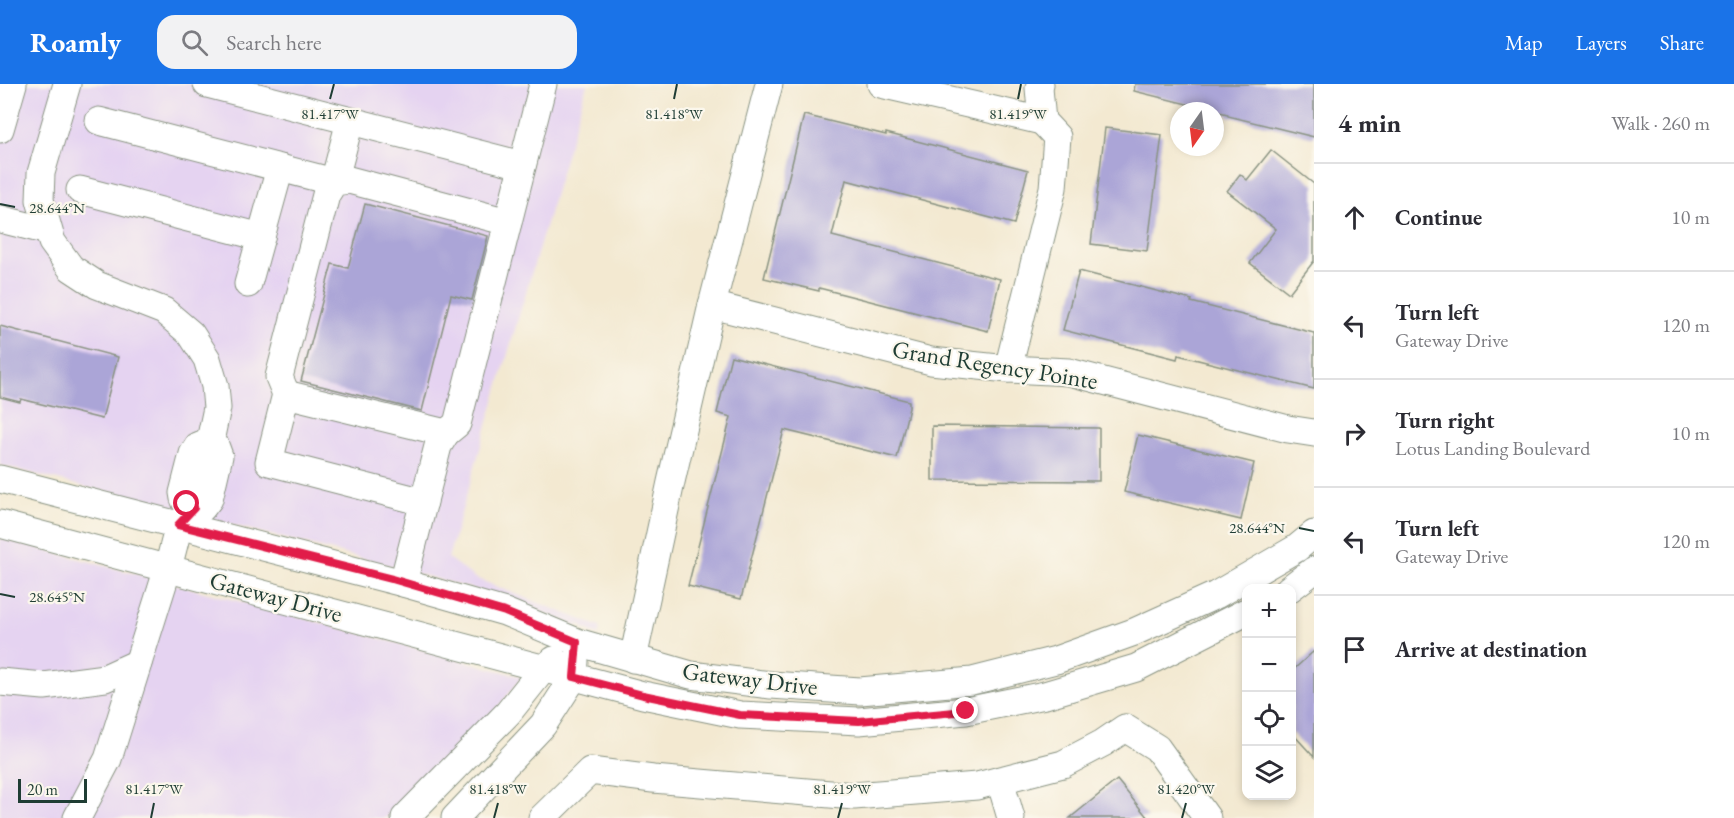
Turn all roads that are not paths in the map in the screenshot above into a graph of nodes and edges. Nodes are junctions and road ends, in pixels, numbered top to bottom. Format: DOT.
graph roads {
  1 [pos="13,84"];
  2 [pos="67,84"];
  3 [pos="207,84"];
  4 [pos="543,84"];
  5 [pos="769,84"];
  6 [pos="881,84"];
  7 [pos="1040,84"];
  8 [pos="350,121"];
  9 [pos="1042,121"];
  10 [pos="99,122"];
  11 [pos="0,129"];
  12 [pos="522,165"];
  13 [pos="280,168"];
  14 [pos="334,182"];
  15 [pos="80,190"];
  16 [pos="0,219"];
  17 [pos="508,222"];
  18 [pos="48,231"];
  19 [pos="261,237"];
  20 [pos="248,284"];
  21 [pos="712,306"];
  22 [pos="1008,369"];
  23 [pos="286,394"];
  24 [pos="446,434"];
  25 [pos="1314,434"];
  26 [pos="0,479"];
  27 [pos="424,502"];
  28 [pos="186,517"];
  29 [pos="0,524"];
  30 [pos="1314,534"];
  31 [pos="168,568"];
  32 [pos="1314,570"];
  33 [pos="403,583"];
  34 [pos="1295,584"];
  35 [pos="1242,614"];
  36 [pos="577,642"];
  37 [pos="633,658"];
  38 [pos="138,663"];
  39 [pos="543,669"];
  40 [pos="574,677"];
  41 [pos="0,682"];
  42 [pos="1000,780"];
  43 [pos="77,818"];
  44 [pos="405,818"];
  45 [pos="455,818"];
  46 [pos="542,818"];
  47 [pos="1011,818"];
  48 [pos="1207,818"];
  1 -- 11 [label="street"];
  2 -- 18 [label="street"];
  3 -- 8 [label="street"];
  4 -- 12 [label="street"];
  5 -- 21 [label="street"];
  6 -- 9 [label="street"];
  7 -- 9 [label="street"];
  8 -- 12 [label="street"];
  8 -- 14 [label="street"];
  9 -- 22 [label="street"];
  10 -- 13 [label="street"];
  12 -- 17 [label="street"];
  13 -- 14 [label="street"];
  13 -- 19 [label="street"];
  14 -- 17 [label="street"];
  14 -- 23 [label="street"];
  15 -- 19 [label="street"];
  16 -- 18 [label="street"];
  17 -- 24 [label="street"];
  18 -- 28 [label="street"];
  19 -- 20 [label="street"];
  21 -- 22 [label="street, Grand Regency Pointe"];
  21 -- 37 [label="street"];
  22 -- 25 [label="street, Grand Regency Pointe"];
  23 -- 24 [label="street"];
  23 -- 27 [label="street"];
  24 -- 27 [label="street"];
  26 -- 28 [label="street, Gateway Drive"];
  27 -- 33 [label="street"];
  28 -- 31 [label="street"];
  28 -- 33 [label="street, Gateway Drive"];
  29 -- 31 [label="street, Gateway Drive"];
  30 -- 37 [label="street, Gateway Drive"];
  31 -- 38 [label="street"];
  31 -- 39 [label="street, Gateway Drive"];
  32 -- 34 [label="street"];
  33 -- 36 [label="street, Gateway Drive"];
  35 -- 40 [label="street, Gateway Drive"];
  36 -- 37 [label="street, Gateway Drive"];
  36 -- 39 [label="street"];
  36 -- 40 [label="street"];
  38 -- 41 [label="street"];
  38 -- 43 [label="street"];
  39 -- 40 [label="street, Gateway Drive"];
  39 -- 44 [label="street"];
  40 -- 45 [label="street"];
  42 -- 46 [label="street"];
  42 -- 47 [label="street"];
  42 -- 48 [label="street"];
}
